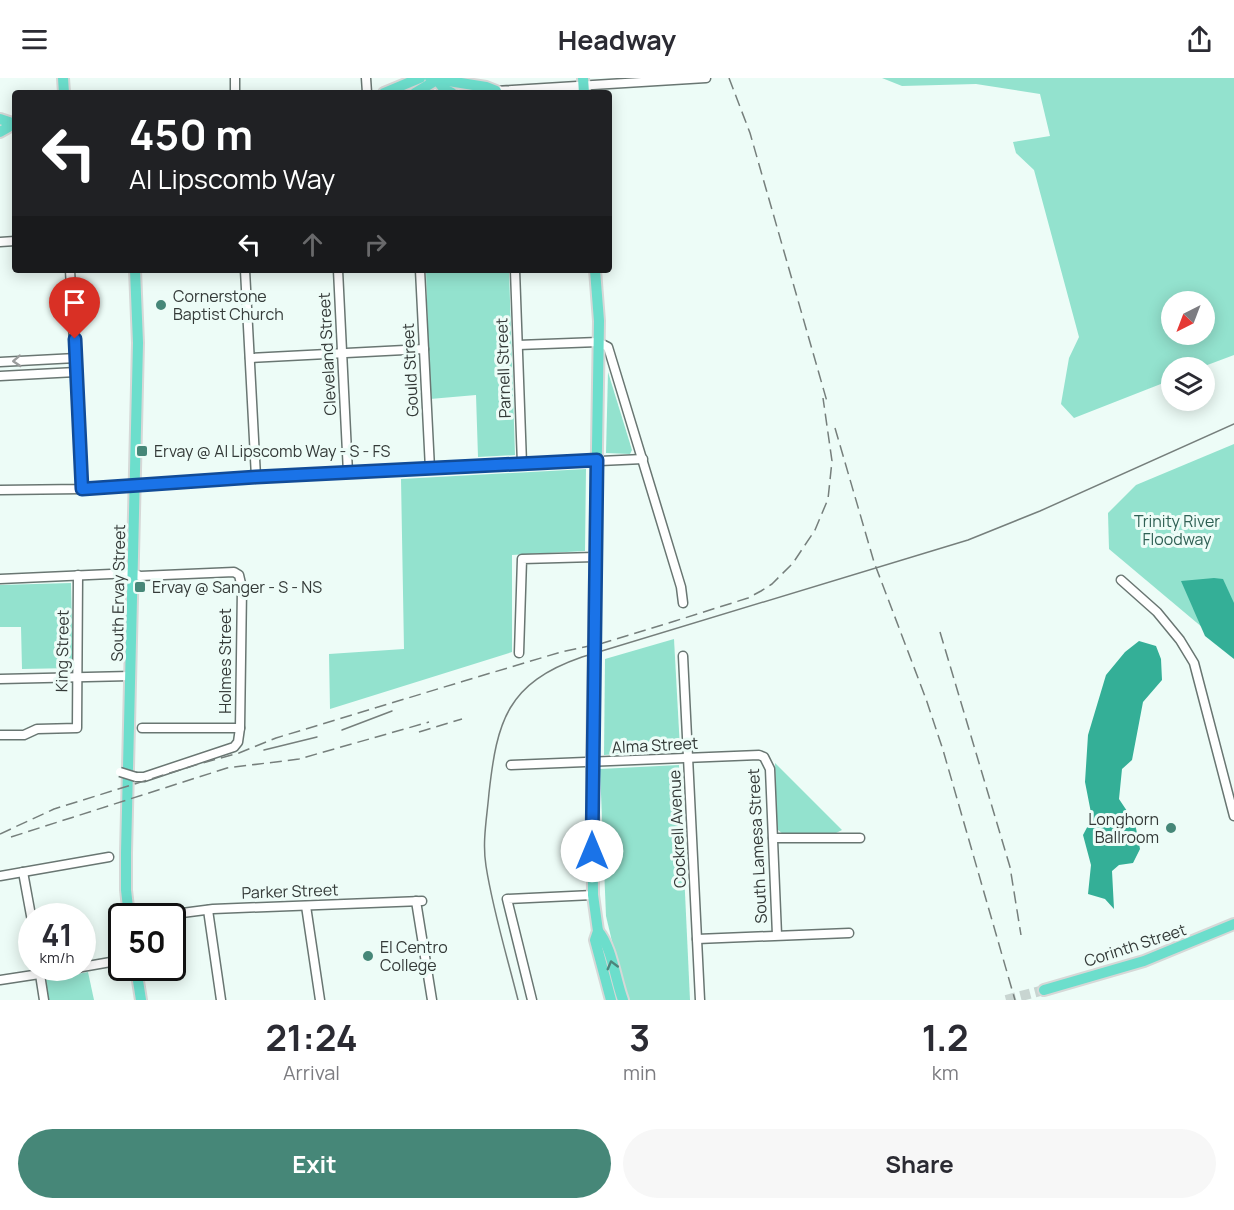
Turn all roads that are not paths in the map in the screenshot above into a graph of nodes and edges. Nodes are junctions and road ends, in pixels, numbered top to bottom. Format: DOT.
graph roads {
  1 [pos="420,78"];
  2 [pos="479,78"];
  3 [pos="706,78"];
  4 [pos="436,79"];
  5 [pos="583,86"];
  6 [pos="391,90"];
  7 [pos="420,90"];
  8 [pos="447,90"];
  9 [pos="491,90"];
  10 [pos="492,90"];
  11 [pos="524,90"];
  12 [pos="70,273"];
  13 [pos="135,273"];
  14 [pos="245,273"];
  15 [pos="338,273"];
  16 [pos="420,273"];
  17 [pos="514,273"];
  18 [pos="595,273"];
  19 [pos="598,342"];
  20 [pos="518,345"];
  21 [pos="424,350"];
  22 [pos="342,353"];
  23 [pos="76,358"];
  24 [pos="250,358"];
  25 [pos="0,362"];
  26 [pos="76,372"];
  27 [pos="0,376"];
  28 [pos="643,459"];
  29 [pos="597,460"];
  30 [pos="522,464"];
  31 [pos="430,469"];
  32 [pos="348,473"];
  33 [pos="256,477"];
  34 [pos="136,486"];
  35 [pos="82,489"];
  36 [pos="0,490"];
  37 [pos="595,557"];
  38 [pos="133,573"];
  39 [pos="78,575"];
  40 [pos="0,579"];
  41 [pos="1121,580"];
  42 [pos="683,603"];
  43 [pos="519,653"];
  44 [pos="682,656"];
  45 [pos="131,676"];
  46 [pos="77,677"];
  47 [pos="0,678"];
  48 [pos="142,728"];
  49 [pos="240,728"];
  50 [pos="0,735"];
  51 [pos="764,757"];
  52 [pos="688,759"];
  53 [pos="592,763"];
  54 [pos="511,765"];
  55 [pos="120,772"];
  56 [pos="1234,816"];
  57 [pos="773,838"];
  58 [pos="861,838"];
  59 [pos="109,857"];
  60 [pos="23,872"];
  61 [pos="0,876"];
  62 [pos="593,895"];
  63 [pos="29,903"];
  64 [pos="128,903"];
  65 [pos="306,906"];
  66 [pos="208,910"];
  67 [pos="186,913"];
  68 [pos="1234,924"];
  69 [pos="598,931"];
  70 [pos="849,933"];
  71 [pos="777,935"];
  72 [pos="697,939"];
  73 [pos="18,976"];
  74 [pos="0,980"];
  75 [pos="41,981"];
  76 [pos="138,981"];
  77 [pos="1044,990"];
  78 [pos="44,1000"];
  79 [pos="141,1000"];
  80 [pos="221,1000"];
  81 [pos="320,1000"];
  82 [pos="432,1000"];
  83 [pos="532,1000"];
  84 [pos="611,1000"];
  85 [pos="623,1000"];
  86 [pos="700,1000"];
  1 -- 6 [label="main road"];
  2 -- 10 [label="main road"];
  3 -- 5 [label="street"];
  4 -- 7 [label="main road"];
  4 -- 8 [label="main road"];
  4 -- 9 [label="main road"];
  5 -- 11 [label="street"];
  12 -- 23 [label="street"];
  13 -- 34 [label="main road, South Ervay Street"];
  14 -- 24 [label="street"];
  15 -- 22 [label="street, Cleveland Street"];
  16 -- 21 [label="street, Gould Street"];
  17 -- 20 [label="street, Parnell Street"];
  18 -- 19 [label="main road"];
  19 -- 20 [label="street"];
  19 -- 28 [label="street"];
  19 -- 29 [label="main road"];
  20 -- 30 [label="street, Parnell Street"];
  21 -- 22 [label="street"];
  21 -- 31 [label="street, Gould Street"];
  22 -- 24 [label="street"];
  22 -- 32 [label="street, Cleveland Street"];
  23 -- 25 [label="street, one-way"];
  23 -- 26 [label="street"];
  24 -- 33 [label="street"];
  26 -- 27 [label="street"];
  26 -- 35 [label="street"];
  28 -- 29 [label="street"];
  28 -- 42 [label="street"];
  29 -- 30 [label="street"];
  29 -- 37 [label="main road"];
  30 -- 31 [label="street"];
  31 -- 32 [label="street"];
  32 -- 33 [label="street"];
  33 -- 34 [label="street"];
  34 -- 35 [label="street"];
  34 -- 38 [label="main road, South Ervay Street"];
  35 -- 36 [label="street"];
  37 -- 43 [label="street"];
  37 -- 53 [label="main road"];
  38 -- 39 [label="street"];
  38 -- 45 [label="main road, South Ervay Street"];
  38 -- 49 [label="street, Holmes Street"];
  39 -- 40 [label="street"];
  39 -- 46 [label="street, King Street"];
  41 -- 56 [label="street"];
  44 -- 52 [label="street, Cockrell Avenue"];
  45 -- 46 [label="street"];
  45 -- 64 [label="main road, South Ervay Street"];
  46 -- 47 [label="street"];
  46 -- 50 [label="street, King Street"];
  48 -- 49 [label="street"];
  49 -- 55 [label="street, Holmes Street, bridge"];
  51 -- 52 [label="street, Alma Street"];
  51 -- 57 [label="street, South Lamesa Street"];
  52 -- 53 [label="street, Alma Street"];
  52 -- 72 [label="street, Cockrell Avenue"];
  53 -- 54 [label="street, Alma Street"];
  53 -- 62 [label="main road"];
  57 -- 58 [label="street"];
  57 -- 71 [label="street, South Lamesa Street"];
  59 -- 60 [label="street"];
  60 -- 61 [label="street"];
  60 -- 63 [label="street"];
  62 -- 69 [label="main road"];
  62 -- 83 [label="street"];
  65 -- 66 [label="street, Parker Street"];
  65 -- 81 [label="street"];
  65 -- 82 [label="street, Parker Street"];
  66 -- 67 [label="street, Parker Street"];
  66 -- 80 [label="street"];
  68 -- 77 [label="main road, Corinth Street"];
  69 -- 84 [label="main road"];
  85 -- 69 [label="main road, one-way"];
  70 -- 71 [label="street"];
  71 -- 72 [label="street"];
  72 -- 86 [label="street, Cockrell Avenue"];
  73 -- 74 [label="street"];
  75 -- 78 [label="street"];
  76 -- 79 [label="main road"];
}
